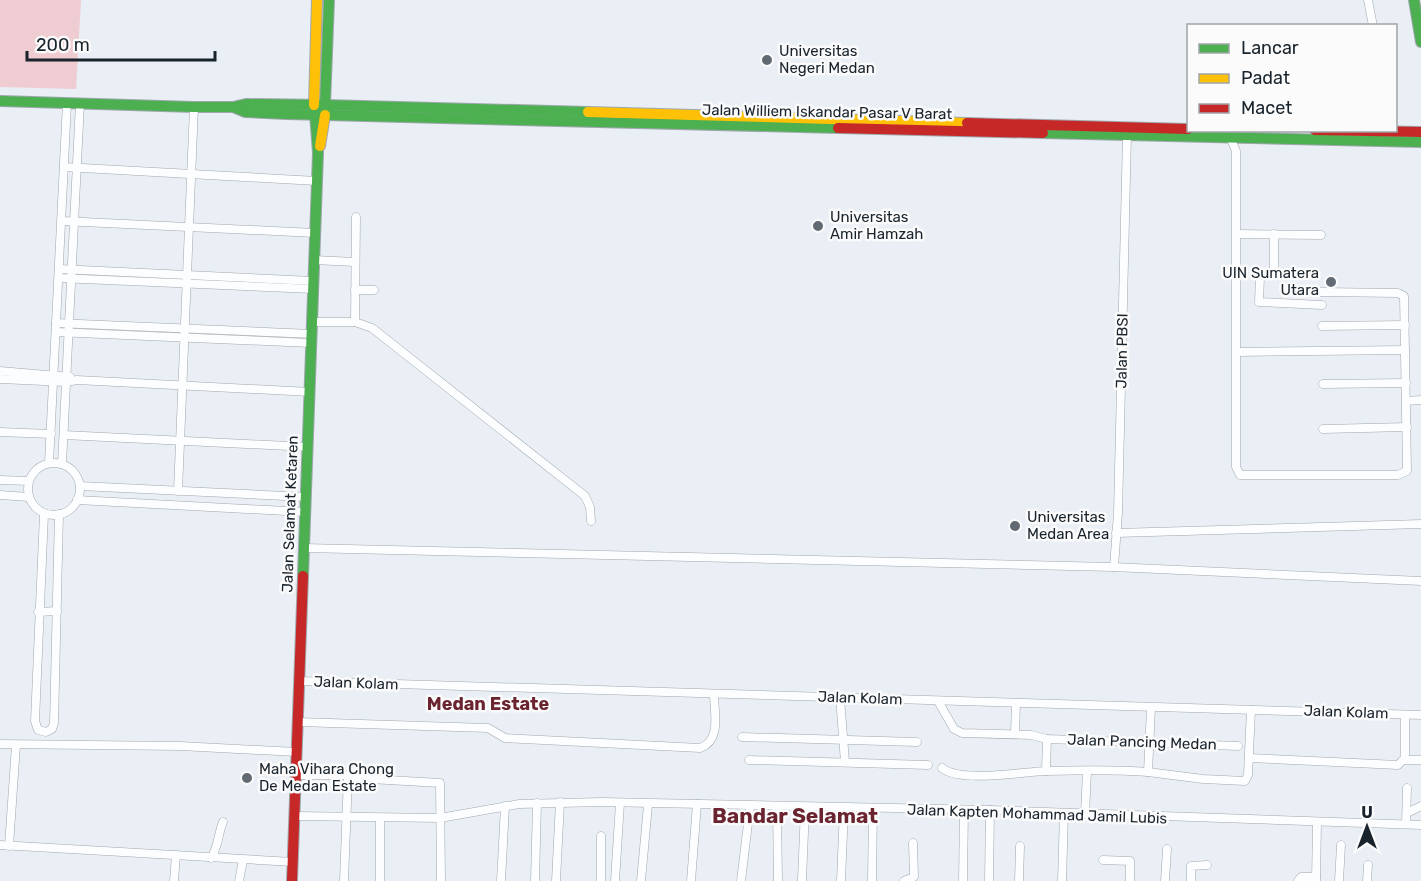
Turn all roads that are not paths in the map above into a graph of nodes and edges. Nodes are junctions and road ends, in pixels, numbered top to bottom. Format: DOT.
graph roads {
  1 [pos="317,0"];
  2 [pos="329,0"];
  3 [pos="1368,0"];
  4 [pos="1414,0"];
  5 [pos="1373,24"];
  6 [pos="1421,42"];
  7 [pos="326,80"];
  8 [pos="0,101"];
  9 [pos="68,103"];
  10 [pos="80,103"];
  11 [pos="351,106"];
  12 [pos="194,107"];
  13 [pos="320,110"];
  14 [pos="485,114"];
  15 [pos="1027,128"];
  16 [pos="1187,129"];
  17 [pos="1345,132"];
  18 [pos="1126,135"];
  19 [pos="1420,137"];
  20 [pos="1230,138"];
  21 [pos="64,167"];
  22 [pos="76,168"];
  23 [pos="192,174"];
  24 [pos="317,181"];
  25 [pos="356,218"];
  26 [pos="62,221"];
  27 [pos="74,222"];
  28 [pos="189,228"];
  29 [pos="315,233"];
  30 [pos="1238,234"];
  31 [pos="1274,234"];
  32 [pos="1321,235"];
  33 [pos="314,260"];
  34 [pos="355,262"];
  35 [pos="59,274"];
  36 [pos="71,274"];
  37 [pos="187,279"];
  38 [pos="313,285"];
  39 [pos="355,290"];
  40 [pos="374,290"];
  41 [pos="1322,292"];
  42 [pos="1322,305"];
  43 [pos="312,322"];
  44 [pos="355,322"];
  45 [pos="56,323"];
  46 [pos="69,323"];
  47 [pos="98,324"];
  48 [pos="1405,325"];
  49 [pos="121,326"];
  50 [pos="140,326"];
  51 [pos="1322,326"];
  52 [pos="157,327"];
  53 [pos="185,328"];
  54 [pos="216,330"];
  55 [pos="233,331"];
  56 [pos="252,331"];
  57 [pos="56,332"];
  58 [pos="274,332"];
  59 [pos="69,333"];
  60 [pos="97,334"];
  61 [pos="121,335"];
  62 [pos="139,336"];
  63 [pos="156,336"];
  64 [pos="184,338"];
  65 [pos="215,339"];
  66 [pos="311,339"];
  67 [pos="233,340"];
  68 [pos="252,341"];
  69 [pos="274,342"];
  70 [pos="1405,350"];
  71 [pos="1237,352"];
  72 [pos="0,371"];
  73 [pos="54,378"];
  74 [pos="0,379"];
  75 [pos="66,379"];
  76 [pos="1406,383"];
  77 [pos="1323,384"];
  78 [pos="183,385"];
  79 [pos="309,392"];
  80 [pos="1407,400"];
  81 [pos="1421,400"];
  82 [pos="1407,427"];
  83 [pos="1323,429"];
  84 [pos="0,432"];
  85 [pos="51,434"];
  86 [pos="64,435"];
  87 [pos="180,441"];
  88 [pos="308,447"];
  89 [pos="49,463"];
  90 [pos="62,464"];
  91 [pos="0,480"];
  92 [pos="29,481"];
  93 [pos="80,486"];
  94 [pos="178,491"];
  95 [pos="0,495"];
  96 [pos="29,497"];
  97 [pos="306,497"];
  98 [pos="77,500"];
  99 [pos="305,512"];
  100 [pos="44,514"];
  101 [pos="59,514"];
  102 [pos="591,521"];
  103 [pos="1421,524"];
  104 [pos="1116,533"];
  105 [pos="304,548"];
  106 [pos="1114,567"];
  107 [pos="1421,581"];
  108 [pos="57,611"];
  109 [pos="38,612"];
  110 [pos="299,681"];
  111 [pos="714,694"];
  112 [pos="840,698"];
  113 [pos="939,700"];
  114 [pos="1016,703"];
  115 [pos="1151,708"];
  116 [pos="1251,710"];
  117 [pos="1405,715"];
  118 [pos="1421,715"];
  119 [pos="298,722"];
  120 [pos="1015,734"];
  121 [pos="742,737"];
  122 [pos="1047,739"];
  123 [pos="844,740"];
  124 [pos="917,742"];
  125 [pos="1150,742"];
  126 [pos="0,744"];
  127 [pos="15,745"];
  128 [pos="1238,746"];
  129 [pos="297,752"];
  130 [pos="1249,758"];
  131 [pos="749,760"];
  132 [pos="1403,760"];
  133 [pos="1421,760"];
  134 [pos="845,762"];
  135 [pos="928,765"];
  136 [pos="942,768"];
  137 [pos="1046,771"];
  138 [pos="1087,771"];
  139 [pos="1148,772"];
  140 [pos="296,775"];
  141 [pos="348,776"];
  142 [pos="1407,789"];
  143 [pos="560,802"];
  144 [pos="537,803"];
  145 [pos="620,803"];
  146 [pos="697,804"];
  147 [pos="648,805"];
  148 [pos="505,806"];
  149 [pos="1421,806"];
  150 [pos="750,807"];
  151 [pos="777,807"];
  152 [pos="805,808"];
  153 [pos="844,809"];
  154 [pos="873,809"];
  155 [pos="964,810"];
  156 [pos="990,810"];
  157 [pos="1064,813"];
  158 [pos="1407,813"];
  159 [pos="1085,814"];
  160 [pos="295,816"];
  161 [pos="346,817"];
  162 [pos="380,818"];
  163 [pos="440,818"];
  164 [pos="223,822"];
  165 [pos="1317,822"];
  166 [pos="1406,824"];
  167 [pos="1421,825"];
  168 [pos="601,836"];
  169 [pos="913,843"];
  170 [pos="4,845"];
  171 [pos="1341,845"];
  172 [pos="1020,846"];
  173 [pos="1167,849"];
  174 [pos="176,855"];
  175 [pos="211,858"];
  176 [pos="243,860"];
  177 [pos="1103,860"];
  178 [pos="293,862"];
  179 [pos="1368,865"];
  180 [pos="1207,866"];
  181 [pos="1316,879"];
  182 [pos="802,880"];
  183 [pos="174,881"];
  184 [pos="239,881"];
  185 [pos="292,881"];
  186 [pos="344,881"];
  187 [pos="380,881"];
  188 [pos="441,881"];
  189 [pos="501,881"];
  190 [pos="535,881"];
  191 [pos="556,881"];
  192 [pos="601,881"];
  193 [pos="615,881"];
  194 [pos="641,881"];
  195 [pos="691,881"];
  196 [pos="741,881"];
  197 [pos="778,881"];
  198 [pos="841,881"];
  199 [pos="872,881"];
  200 [pos="904,881"];
  201 [pos="963,881"];
  202 [pos="989,881"];
  203 [pos="1019,881"];
  204 [pos="1062,881"];
  205 [pos="1130,881"];
  206 [pos="1165,881"];
  207 [pos="1191,881"];
  208 [pos="1298,881"];
  209 [pos="1339,881"];
  210 [pos="1368,881"];
  1 -- 13 [label="main road, Jalan Selamat Ketaren"];
  2 -- 7 [label="main road, Jalan Selamat Ketaren"];
  3 -- 5 [label="street"];
  4 -- 6 [label="main road"];
  7 -- 11 [label="main road"];
  7 -- 13 [label="main road, Jalan Selamat Ketaren"];
  8 -- 9 [label="main road, Jalan Williem Iskandar Pasar V Barat"];
  9 -- 10 [label="main road, Jalan Williem Iskandar Pasar V Barat"];
  9 -- 21 [label="street"];
  10 -- 12 [label="main road, Jalan Williem Iskandar Pasar V Barat"];
  10 -- 22 [label="street"];
  11 -- 13 [label="main road, Jalan Williem Iskandar Pasar V Barat"];
  11 -- 14 [label="main road, Jalan Williem Iskandar Pasar V Barat"];
  12 -- 13 [label="main road, Jalan Williem Iskandar Pasar V Barat"];
  12 -- 23 [label="street"];
  13 -- 14 [label="main road, Jalan Williem Iskandar Pasar V Barat"];
  13 -- 24 [label="main road, Jalan Selamat Ketaren"];
  14 -- 15 [label="main road, Jalan Williem Iskandar Pasar V Barat"];
  15 -- 16 [label="main road, Jalan Williem Iskandar Pasar V Barat"];
  15 -- 18 [label="main road, Jalan Williem Iskandar Pasar V Barat"];
  17 -- 19 [label="main road, Jalan Williem Iskandar Pasar V Barat"];
  18 -- 20 [label="main road, Jalan Williem Iskandar Pasar V Barat"];
  18 -- 104 [label="street, Jalan PBSI"];
  19 -- 20 [label="main road, Jalan Williem Iskandar Pasar V Barat"];
  20 -- 30 [label="street"];
  21 -- 22 [label="street"];
  21 -- 26 [label="street"];
  22 -- 23 [label="street"];
  22 -- 27 [label="street"];
  23 -- 24 [label="street"];
  23 -- 28 [label="street"];
  24 -- 29 [label="main road, Jalan Selamat Ketaren"];
  25 -- 34 [label="street"];
  26 -- 27 [label="street"];
  26 -- 35 [label="street"];
  27 -- 28 [label="street"];
  27 -- 36 [label="street"];
  28 -- 29 [label="street"];
  28 -- 37 [label="street"];
  29 -- 33 [label="main road, Jalan Selamat Ketaren"];
  30 -- 31 [label="street"];
  30 -- 71 [label="street"];
  31 -- 32 [label="street"];
  31 -- 42 [label="street"];
  33 -- 34 [label="street"];
  33 -- 38 [label="main road, Jalan Selamat Ketaren"];
  34 -- 39 [label="street"];
  35 -- 36 [label="street"];
  35 -- 45 [label="street"];
  36 -- 37 [label="street"];
  36 -- 46 [label="street"];
  37 -- 38 [label="street"];
  37 -- 53 [label="street"];
  38 -- 43 [label="main road, Jalan Selamat Ketaren"];
  39 -- 40 [label="street"];
  39 -- 44 [label="street"];
  41 -- 48 [label="street"];
  43 -- 44 [label="street"];
  43 -- 66 [label="main road, Jalan Selamat Ketaren"];
  44 -- 102 [label="street"];
  45 -- 46 [label="street"];
  45 -- 57 [label="street"];
  46 -- 47 [label="street"];
  46 -- 59 [label="street"];
  47 -- 49 [label="street"];
  47 -- 60 [label="street"];
  48 -- 51 [label="street"];
  48 -- 70 [label="street"];
  49 -- 50 [label="street"];
  49 -- 61 [label="street"];
  50 -- 52 [label="street"];
  50 -- 62 [label="street"];
  52 -- 53 [label="street"];
  52 -- 63 [label="street"];
  53 -- 54 [label="street"];
  53 -- 64 [label="street"];
  54 -- 55 [label="street"];
  54 -- 65 [label="street"];
  55 -- 56 [label="street"];
  55 -- 67 [label="street"];
  56 -- 58 [label="street"];
  56 -- 68 [label="street"];
  57 -- 59 [label="street"];
  57 -- 73 [label="street"];
  58 -- 66 [label="street"];
  58 -- 69 [label="street"];
  59 -- 60 [label="street"];
  59 -- 75 [label="street"];
  60 -- 61 [label="street"];
  61 -- 62 [label="street"];
  62 -- 63 [label="street"];
  63 -- 64 [label="street"];
  64 -- 65 [label="street"];
  64 -- 78 [label="street"];
  65 -- 67 [label="street"];
  66 -- 69 [label="street"];
  66 -- 79 [label="main road, Jalan Selamat Ketaren"];
  67 -- 68 [label="street"];
  68 -- 69 [label="street"];
  70 -- 71 [label="street"];
  70 -- 76 [label="street"];
  71 -- 82 [label="street"];
  72 -- 73 [label="street"];
  73 -- 74 [label="street"];
  73 -- 75 [label="street"];
  73 -- 85 [label="street"];
  75 -- 78 [label="street"];
  75 -- 86 [label="street"];
  76 -- 77 [label="street"];
  76 -- 80 [label="street"];
  78 -- 79 [label="street"];
  78 -- 87 [label="street"];
  79 -- 88 [label="main road, Jalan Selamat Ketaren"];
  80 -- 81 [label="street"];
  80 -- 82 [label="street"];
  82 -- 83 [label="street"];
  84 -- 85 [label="street"];
  85 -- 89 [label="street"];
  86 -- 87 [label="street"];
  86 -- 90 [label="street"];
  87 -- 88 [label="street"];
  87 -- 94 [label="street"];
  88 -- 97 [label="main road, Jalan Selamat Ketaren"];
  89 -- 90 [label="street"];
  89 -- 92 [label="street"];
  90 -- 93 [label="street"];
  91 -- 92 [label="street"];
  92 -- 96 [label="street"];
  93 -- 94 [label="street"];
  93 -- 98 [label="street"];
  94 -- 97 [label="street"];
  95 -- 96 [label="street"];
  96 -- 100 [label="street"];
  97 -- 99 [label="main road, Jalan Selamat Ketaren"];
  98 -- 99 [label="street"];
  98 -- 101 [label="street"];
  99 -- 105 [label="main road, Jalan Selamat Ketaren"];
  100 -- 101 [label="street"];
  100 -- 109 [label="street"];
  101 -- 108 [label="street"];
  103 -- 104 [label="street"];
  104 -- 106 [label="street, Jalan PBSI"];
  105 -- 106 [label="street"];
  105 -- 110 [label="main road, Jalan Selamat Ketaren"];
  106 -- 107 [label="street"];
  108 -- 109 [label="street"];
  108 -- 109 [label="street"];
  110 -- 111 [label="street, Jalan Kolam"];
  110 -- 119 [label="main road, Jalan Selamat Ketaren"];
  111 -- 112 [label="street, Jalan Kolam"];
  111 -- 119 [label="street"];
  112 -- 113 [label="street, Jalan Kolam"];
  112 -- 123 [label="street"];
  113 -- 114 [label="street, Jalan Kolam"];
  113 -- 120 [label="street, Jalan Pancing Medan"];
  114 -- 115 [label="street, Jalan Kolam"];
  114 -- 120 [label="street"];
  115 -- 116 [label="street, Jalan Kolam"];
  115 -- 125 [label="street"];
  116 -- 117 [label="street, Jalan Kolam"];
  116 -- 130 [label="street"];
  117 -- 118 [label="street, Jalan Kolam"];
  117 -- 132 [label="street"];
  119 -- 129 [label="main road, Jalan Selamat Ketaren"];
  120 -- 122 [label="street, Jalan Pancing Medan"];
  121 -- 123 [label="street"];
  122 -- 125 [label="street, Jalan Pancing Medan"];
  122 -- 137 [label="street"];
  123 -- 124 [label="street"];
  123 -- 134 [label="street"];
  125 -- 128 [label="street, Jalan Pancing Medan"];
  125 -- 139 [label="street"];
  126 -- 127 [label="street"];
  127 -- 129 [label="street"];
  127 -- 170 [label="street"];
  129 -- 140 [label="main road, Jalan Selamat Ketaren"];
  130 -- 132 [label="street"];
  130 -- 139 [label="street"];
  131 -- 134 [label="street"];
  132 -- 133 [label="street"];
  134 -- 135 [label="street"];
  136 -- 137 [label="street"];
  137 -- 138 [label="street"];
  138 -- 139 [label="street"];
  138 -- 159 [label="street"];
  140 -- 141 [label="street"];
  140 -- 160 [label="main road, Jalan Selamat Ketaren"];
  141 -- 161 [label="street"];
  141 -- 163 [label="street"];
  142 -- 158 [label="street"];
  143 -- 144 [label="street, Jalan Kapten Mohammad Jamil Lubis"];
  143 -- 145 [label="street, Jalan Kapten Mohammad Jamil Lubis"];
  143 -- 191 [label="street"];
  144 -- 148 [label="street, Jalan Kapten Mohammad Jamil Lubis"];
  144 -- 190 [label="street"];
  145 -- 147 [label="street, Jalan Kapten Mohammad Jamil Lubis"];
  145 -- 193 [label="street"];
  146 -- 147 [label="street, Jalan Kapten Mohammad Jamil Lubis"];
  146 -- 150 [label="street, Jalan Kapten Mohammad Jamil Lubis"];
  146 -- 195 [label="street"];
  147 -- 194 [label="street"];
  148 -- 163 [label="street, Jalan Kapten Mohammad Jamil Lubis"];
  148 -- 189 [label="street"];
  149 -- 158 [label="street"];
  150 -- 151 [label="street, Jalan Kapten Mohammad Jamil Lubis"];
  150 -- 196 [label="street"];
  151 -- 152 [label="street, Jalan Kapten Mohammad Jamil Lubis"];
  151 -- 197 [label="street"];
  152 -- 153 [label="street, Jalan Kapten Mohammad Jamil Lubis"];
  152 -- 182 [label="street"];
  153 -- 154 [label="street, Jalan Kapten Mohammad Jamil Lubis"];
  153 -- 198 [label="street"];
  154 -- 155 [label="street, Jalan Kapten Mohammad Jamil Lubis"];
  154 -- 199 [label="street"];
  155 -- 156 [label="street, Jalan Kapten Mohammad Jamil Lubis"];
  155 -- 201 [label="street"];
  156 -- 157 [label="street, Jalan Kapten Mohammad Jamil Lubis"];
  156 -- 202 [label="street"];
  157 -- 159 [label="street, Jalan Kapten Mohammad Jamil Lubis"];
  157 -- 204 [label="street"];
  158 -- 166 [label="street"];
  159 -- 165 [label="street, Jalan Kapten Mohammad Jamil Lubis"];
  160 -- 161 [label="street, Jalan Kapten Mohammad Jamil Lubis"];
  160 -- 178 [label="main road, Jalan Selamat Ketaren"];
  161 -- 162 [label="street, Jalan Kapten Mohammad Jamil Lubis"];
  161 -- 186 [label="street"];
  162 -- 163 [label="street, Jalan Kapten Mohammad Jamil Lubis"];
  162 -- 187 [label="street"];
  163 -- 188 [label="street"];
  164 -- 175 [label="street"];
  165 -- 166 [label="street, Jalan Kapten Mohammad Jamil Lubis"];
  165 -- 181 [label="street"];
  166 -- 167 [label="street, Jalan Kapten Mohammad Jamil Lubis"];
  168 -- 192 [label="street"];
  169 -- 200 [label="street"];
  170 -- 174 [label="street"];
  171 -- 209 [label="street"];
  172 -- 203 [label="street"];
  173 -- 206 [label="street"];
  174 -- 175 [label="street"];
  174 -- 183 [label="street"];
  175 -- 176 [label="street"];
  176 -- 178 [label="street"];
  176 -- 184 [label="street"];
  177 -- 205 [label="street"];
  178 -- 185 [label="main road, Jalan Selamat Ketaren"];
  179 -- 210 [label="street"];
  180 -- 207 [label="street"];
  181 -- 208 [label="street"];
}
